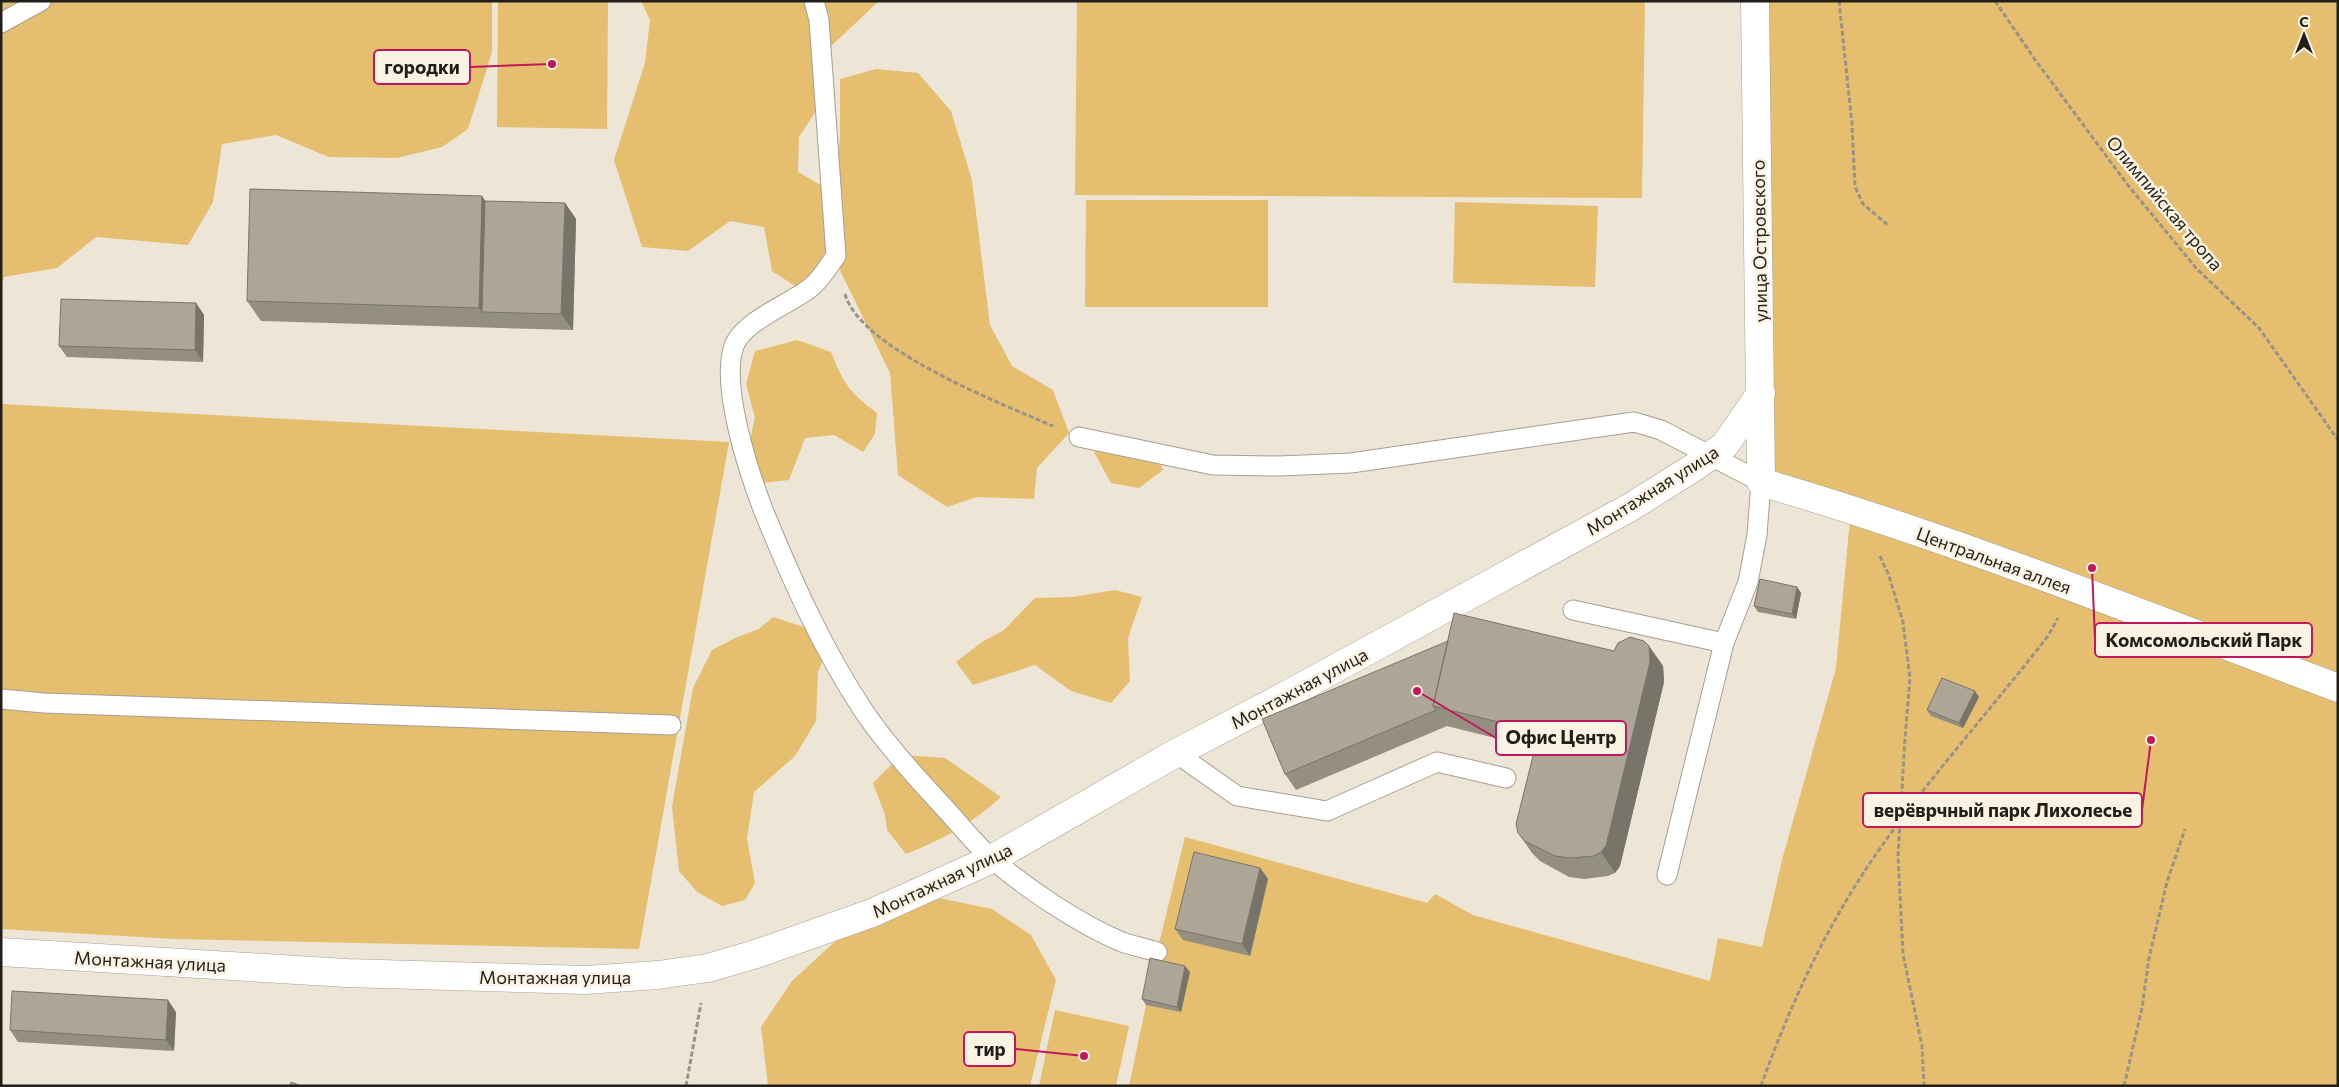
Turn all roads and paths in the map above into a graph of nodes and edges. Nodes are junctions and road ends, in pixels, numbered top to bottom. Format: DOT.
graph roads {
  1 [pos="41,1"];
  2 [pos="814,1"];
  3 [pos="1755,1"];
  4 [pos="1839,1"];
  5 [pos="1996,1"];
  6 [pos="1,23"];
  7 [pos="1889,226"];
  8 [pos="836,256"];
  9 [pos="1761,393"];
  10 [pos="1079,437"];
  11 [pos="2338,440"];
  12 [pos="1710,456"];
  13 [pos="1761,482"];
  14 [pos="1878,552"];
  15 [pos="2072,588"];
  16 [pos="1573,610"];
  17 [pos="1724,643"];
  18 [pos="2338,688"];
  19 [pos="1,699"];
  20 [pos="671,724"];
  21 [pos="1176,753"];
  22 [pos="1506,778"];
  23 [pos="1900,822"];
  24 [pos="2185,829"];
  25 [pos="992,859"];
  26 [pos="1667,875"];
  27 [pos="1,952"];
  28 [pos="1157,952"];
  29 [pos="708,968"];
  30 [pos="686,1086"];
  31 [pos="1761,1086"];
  32 [pos="1924,1086"];
  33 [pos="2124,1086"];
  1 -- 6 [label="lane"];
  2 -- 8 [label="lane"];
  3 -- 9 [label="street, улица Островского"];
  4 -- 7 [label="path"];
  5 -- 11 [label="path, Олимпийская тропа"];
  8 -- 10 [label="path"];
  8 -- 25 [label="lane"];
  9 -- 12 [label="street, Монтажная улица"];
  9 -- 13 [label="street, улица Островского"];
  10 -- 12 [label="lane"];
  12 -- 13 [label="lane"];
  12 -- 21 [label="street, Монтажная улица"];
  13 -- 15 [label="street, Центральная аллея"];
  13 -- 17 [label="lane"];
  14 -- 23 [label="path"];
  15 -- 18 [label="street, Центральная аллея"];
  15 -- 23 [label="path"];
  16 -- 17 [label="lane"];
  17 -- 26 [label="lane"];
  19 -- 20 [label="lane"];
  21 -- 22 [label="lane"];
  21 -- 25 [label="street, Монтажная улица"];
  23 -- 31 [label="path"];
  23 -- 32 [label="path"];
  24 -- 33 [label="path"];
  25 -- 28 [label="lane"];
  25 -- 29 [label="street, Монтажная улица"];
  27 -- 29 [label="street, Монтажная улица"];
  29 -- 30 [label="path"];
}
